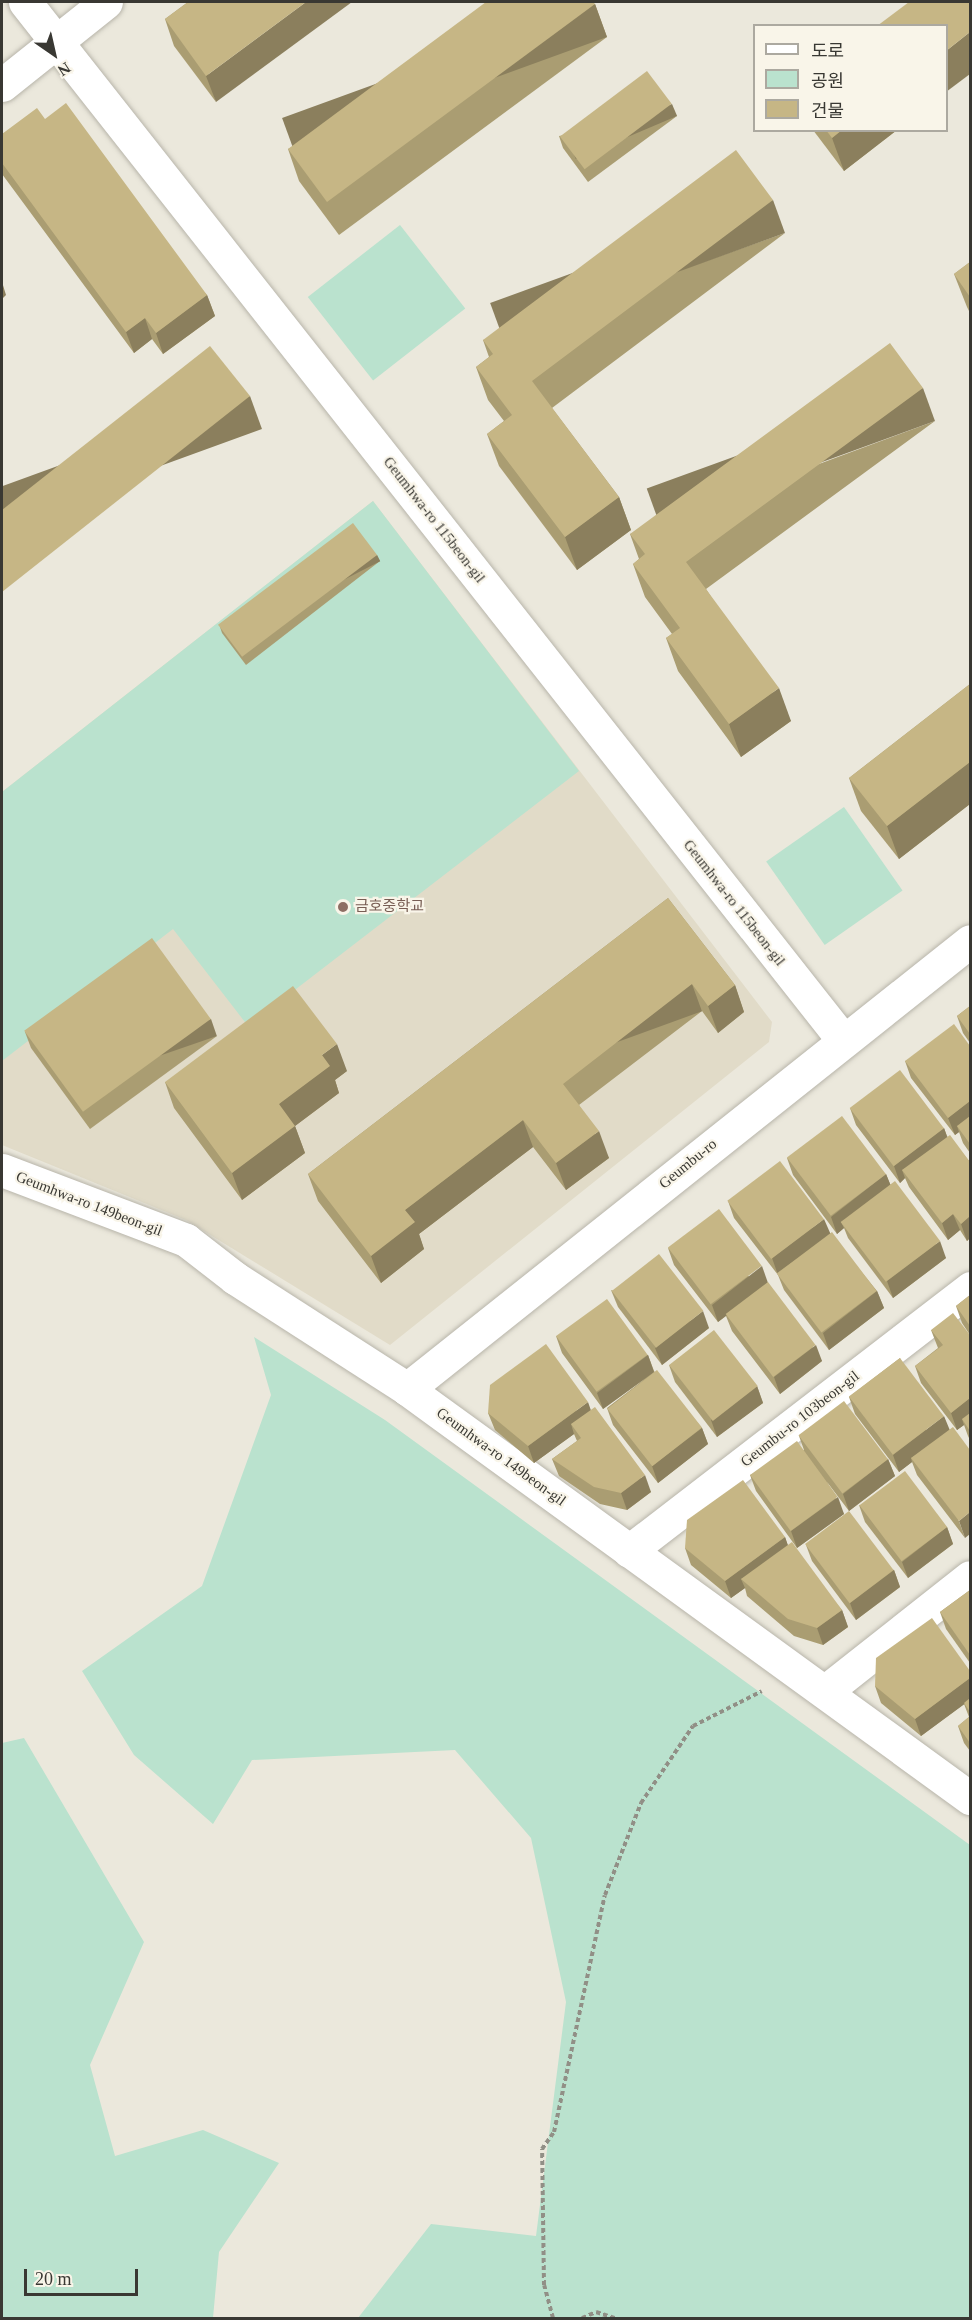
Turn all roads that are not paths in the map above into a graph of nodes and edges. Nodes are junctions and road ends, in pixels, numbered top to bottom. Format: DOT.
graph roads {
  1 [pos="25,2"];
  2 [pos="106,2"];
  3 [pos="56,42"];
  4 [pos="2,86"];
  5 [pos="970,941"];
  6 [pos="843,1040"];
  7 [pos="2,1170"];
  8 [pos="970,1288"];
  9 [pos="407,1389"];
  10 [pos="629,1551"];
  11 [pos="970,1576"];
  12 [pos="827,1690"];
  13 [pos="970,1798"];
  1 -- 3 [label="street, Geumhwa-ro 115beon-gil"];
  2 -- 3 [label="street"];
  3 -- 4 [label="street"];
  3 -- 6 [label="street, Geumhwa-ro 115beon-gil"];
  5 -- 6 [label="street, Geumbu-ro"];
  6 -- 9 [label="street, Geumbu-ro"];
  7 -- 9 [label="street, Geumhwa-ro 149beon-gil"];
  8 -- 10 [label="street, Geumbu-ro 103beon-gil"];
  9 -- 10 [label="street, Geumhwa-ro 149beon-gil"];
  10 -- 12 [label="street, Geumhwa-ro 149beon-gil"];
  11 -- 12 [label="street"];
  12 -- 13 [label="street, Geumhwa-ro 149beon-gil"];
}
